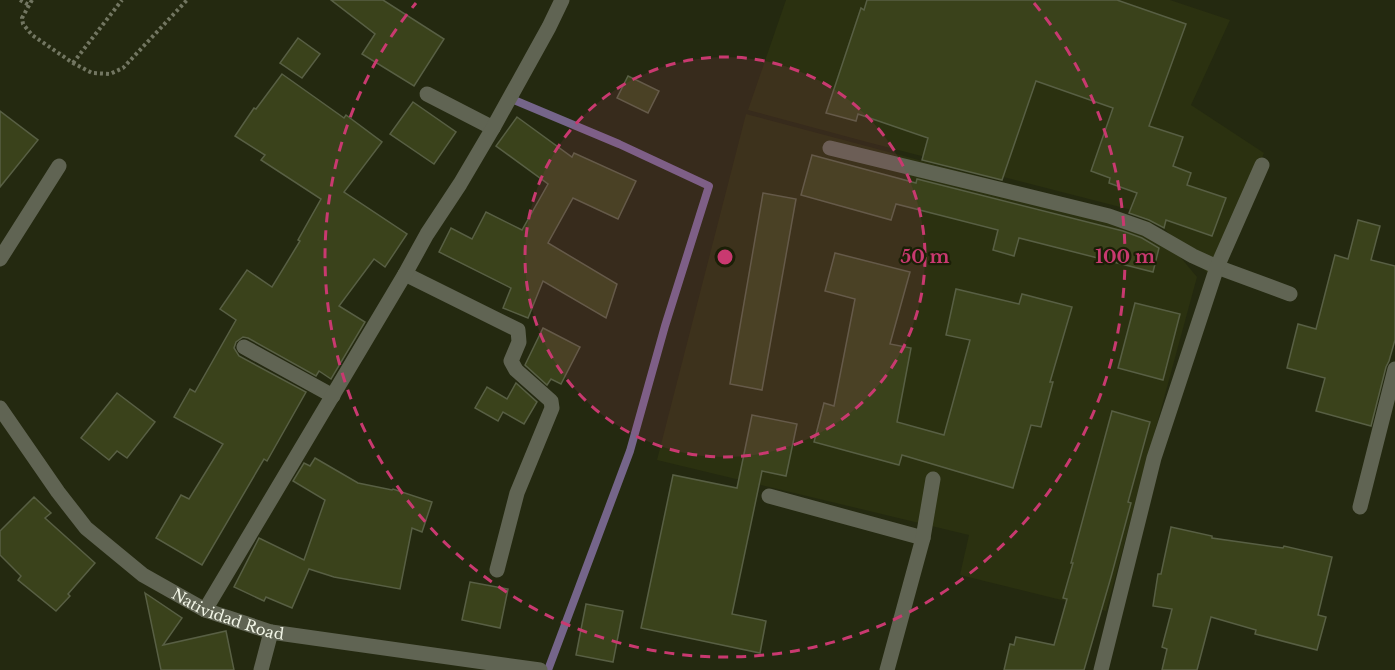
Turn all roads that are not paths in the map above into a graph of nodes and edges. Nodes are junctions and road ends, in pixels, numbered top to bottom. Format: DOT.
graph roads {
  1 [pos="562,0"];
  2 [pos="427,94"];
  3 [pos="493,128"];
  4 [pos="830,148"];
  5 [pos="1262,165"];
  6 [pos="59,166"];
  7 [pos="0,259"];
  8 [pos="1217,267"];
  9 [pos="405,274"];
  10 [pos="1290,294"];
  11 [pos="244,347"];
  12 [pos="1395,369"];
  13 [pos="333,396"];
  14 [pos="0,408"];
  15 [pos="933,479"];
  16 [pos="769,496"];
  17 [pos="1360,507"];
  18 [pos="923,538"];
  19 [pos="497,570"];
  20 [pos="205,610"];
  21 [pos="271,633"];
  22 [pos="261,670"];
  23 [pos="536,670"];
  24 [pos="887,670"];
  25 [pos="1101,670"];
  1 -- 3 [label="street"];
  2 -- 3 [label="street"];
  3 -- 9 [label="street"];
  4 -- 8 [label="street"];
  5 -- 8 [label="street"];
  6 -- 7 [label="street"];
  8 -- 10 [label="street"];
  8 -- 25 [label="street"];
  9 -- 13 [label="street"];
  9 -- 19 [label="street"];
  11 -- 13 [label="street"];
  12 -- 17 [label="street"];
  13 -- 20 [label="street"];
  14 -- 20 [label="street, Natividad Road"];
  15 -- 18 [label="street"];
  16 -- 18 [label="street"];
  18 -- 24 [label="street"];
  20 -- 21 [label="street, Natividad Road"];
  21 -- 22 [label="street"];
  21 -- 23 [label="street, Natividad Road"];
}
